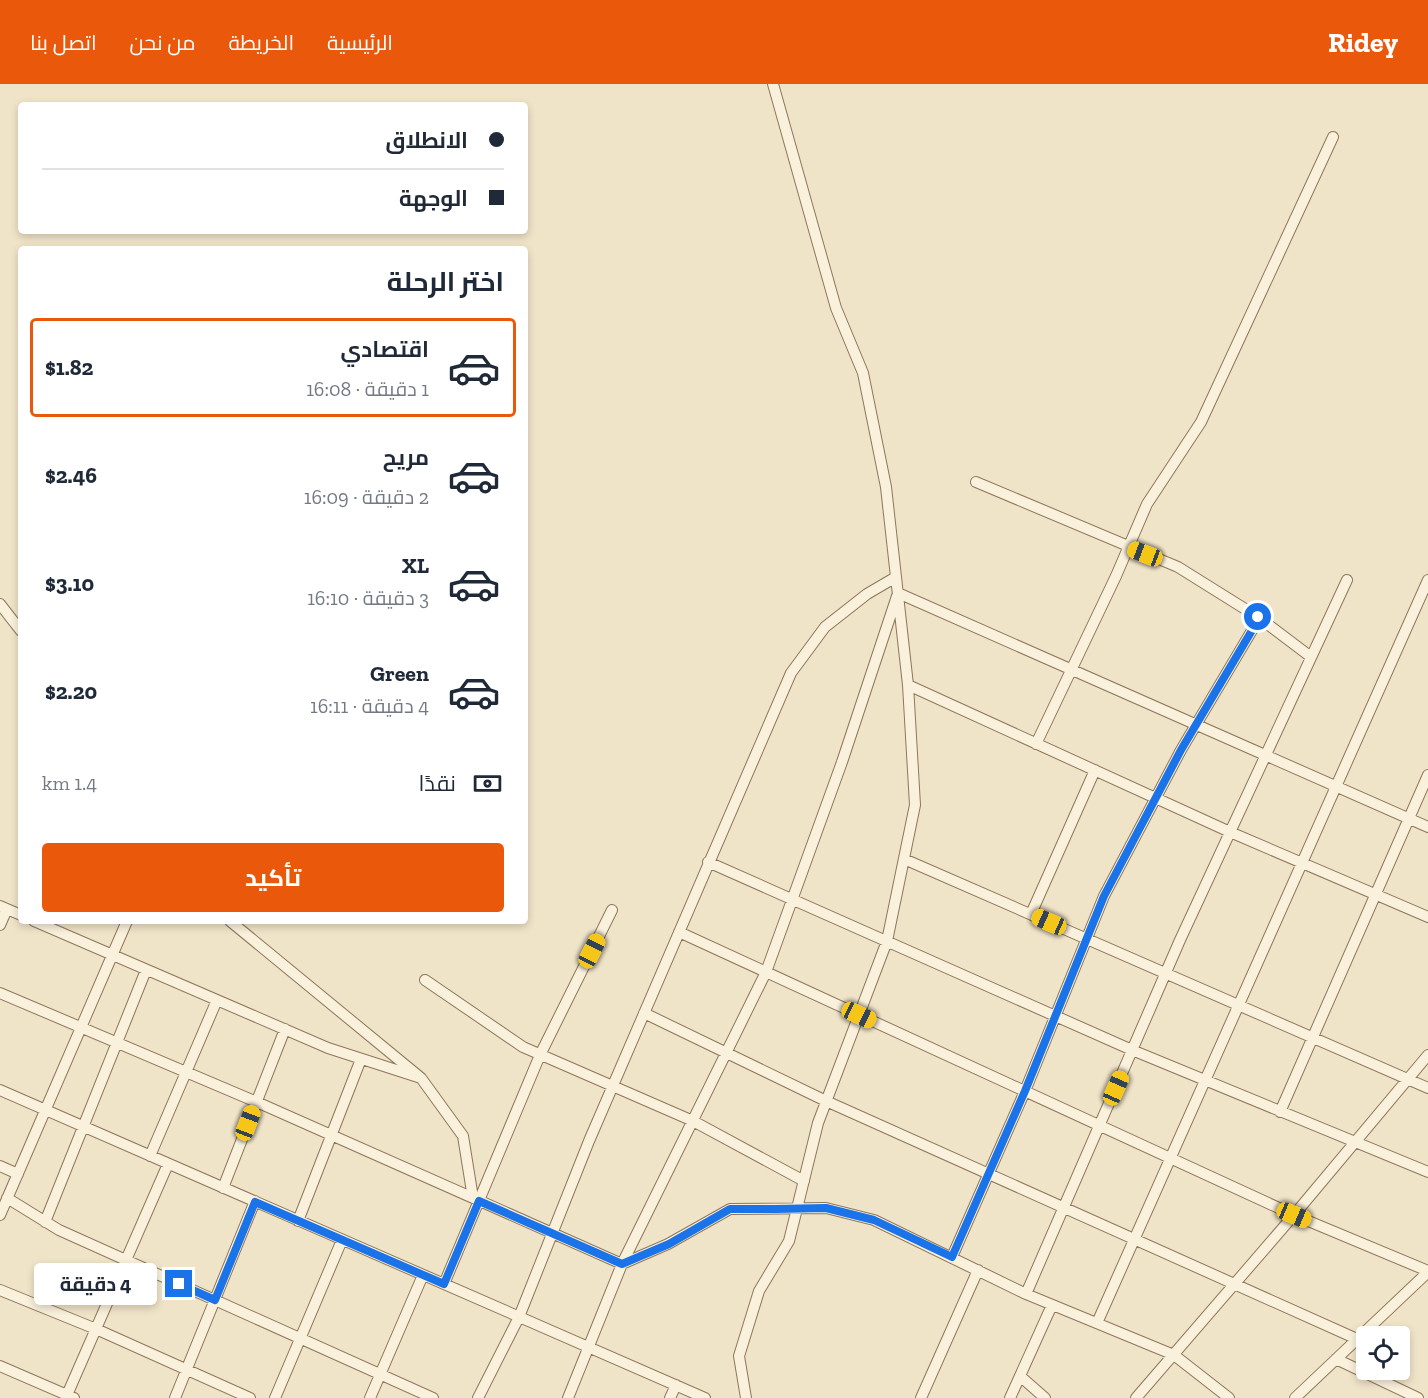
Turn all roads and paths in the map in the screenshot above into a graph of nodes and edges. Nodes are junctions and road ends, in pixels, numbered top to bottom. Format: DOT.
graph roads {
  1 [pos="772,84"];
  2 [pos="1333,137"];
  3 [pos="976,482"];
  4 [pos="1128,548"];
  5 [pos="896,577"];
  6 [pos="1347,580"];
  7 [pos="1428,580"];
  8 [pos="898,593"];
  9 [pos="0,604"];
  10 [pos="1258,617"];
  11 [pos="18,627"];
  12 [pos="1311,657"];
  13 [pos="1072,669"];
  14 [pos="908,685"];
  15 [pos="1197,724"];
  16 [pos="1036,744"];
  17 [pos="1266,755"];
  18 [pos="1095,770"];
  19 [pos="1428,775"];
  20 [pos="1336,786"];
  21 [pos="1156,798"];
  22 [pos="1409,819"];
  23 [pos="1428,827"];
  24 [pos="1230,832"];
  25 [pos="904,859"];
  26 [pos="708,862"];
  27 [pos="1302,862"];
  28 [pos="1376,894"];
  29 [pos="793,899"];
  30 [pos="3,908"];
  31 [pos="612,910"];
  32 [pos="18,914"];
  33 [pos="1031,914"];
  34 [pos="1428,917"];
  35 [pos="41,924"];
  36 [pos="126,924"];
  37 [pos="234,924"];
  38 [pos="0,925"];
  39 [pos="679,932"];
  40 [pos="1087,939"];
  41 [pos="887,941"];
  42 [pos="112,955"];
  43 [pos="146,970"];
  44 [pos="766,972"];
  45 [pos="1166,973"];
  46 [pos="425,980"];
  47 [pos="0,993"];
  48 [pos="217,1000"];
  49 [pos="1238,1005"];
  50 [pos="644,1013"];
  51 [pos="859,1015"];
  52 [pos="1056,1016"];
  53 [pos="81,1027"];
  54 [pos="285,1029"];
  55 [pos="1312,1038"];
  56 [pos="117,1042"];
  57 [pos="1132,1050"];
  58 [pos="727,1053"];
  59 [pos="540,1055"];
  60 [pos="1428,1055"];
  61 [pos="361,1059"];
  62 [pos="186,1072"];
  63 [pos="420,1078"];
  64 [pos="1408,1079"];
  65 [pos="1204,1080"];
  66 [pos="612,1087"];
  67 [pos="1428,1088"];
  68 [pos="0,1090"];
  69 [pos="1025,1091"];
  70 [pos="826,1101"];
  71 [pos="257,1102"];
  72 [pos="46,1110"];
  73 [pos="1280,1112"];
  74 [pos="693,1121"];
  75 [pos="1099,1125"];
  76 [pos="83,1127"];
  77 [pos="332,1135"];
  78 [pos="1354,1143"];
  79 [pos="150,1156"];
  80 [pos="1170,1158"];
  81 [pos="168,1164"];
  82 [pos="0,1166"];
  83 [pos="1428,1172"];
  84 [pos="989,1173"];
  85 [pos="18,1174"];
  86 [pos="804,1180"];
  87 [pos="223,1188"];
  88 [pos="7,1198"];
  89 [pos="476,1199"];
  90 [pos="255,1202"];
  91 [pos="1064,1207"];
  92 [pos="798,1208"];
  93 [pos="0,1215"];
  94 [pos="1294,1215"];
  95 [pos="298,1221"];
  96 [pos="45,1222"];
  97 [pos="552,1233"];
  98 [pos="1134,1239"];
  99 [pos="342,1240"];
  100 [pos="952,1257"];
  101 [pos="125,1260"];
  102 [pos="622,1264"];
  103 [pos="978,1270"];
  104 [pos="1428,1271"];
  105 [pos="423,1275"];
  106 [pos="444,1284"];
  107 [pos="1235,1284"];
  108 [pos="0,1290"];
  109 [pos="1026,1294"];
  110 [pos="215,1300"];
  111 [pos="1052,1305"];
  112 [pos="519,1317"];
  113 [pos="1096,1323"];
  114 [pos="1371,1326"];
  115 [pos="96,1329"];
  116 [pos="300,1339"];
  117 [pos="1356,1339"];
  118 [pos="1356,1340"];
  119 [pos="590,1348"];
  120 [pos="1174,1355"];
  121 [pos="1336,1359"];
  122 [pos="0,1366"];
  123 [pos="187,1370"];
  124 [pos="380,1374"];
  125 [pos="1020,1376"];
  126 [pos="676,1385"];
  127 [pos="70,1397"];
  128 [pos="176,1398"];
  129 [pos="250,1398"];
  130 [pos="275,1398"];
  131 [pos="370,1398"];
  132 [pos="433,1398"];
  133 [pos="478,1398"];
  134 [pos="568,1398"];
  135 [pos="670,1398"];
  136 [pos="705,1398"];
  137 [pos="747,1398"];
  138 [pos="921,1398"];
  139 [pos="1010,1398"];
  140 [pos="1045,1398"];
  141 [pos="1136,1398"];
  142 [pos="1229,1398"];
  143 [pos="1295,1398"];
  144 [pos="1418,1398"];
  1 -- 5 [label="street"];
  2 -- 4 [label="street"];
  3 -- 4 [label="street"];
  4 -- 10 [label="street"];
  4 -- 13 [label="street"];
  5 -- 8 [label="street"];
  5 -- 26 [label="street"];
  6 -- 12 [label="street"];
  7 -- 20 [label="street"];
  8 -- 13 [label="street"];
  8 -- 14 [label="street"];
  8 -- 29 [label="street"];
  9 -- 11 [label="street"];
  10 -- 12 [label="street"];
  10 -- 15 [label="street"];
  12 -- 17 [label="street"];
  13 -- 15 [label="street"];
  13 -- 16 [label="street"];
  14 -- 16 [label="street"];
  14 -- 25 [label="street"];
  15 -- 17 [label="street"];
  15 -- 21 [label="street"];
  16 -- 18 [label="street"];
  17 -- 20 [label="street"];
  17 -- 24 [label="street"];
  18 -- 21 [label="street"];
  18 -- 33 [label="street"];
  19 -- 22 [label="street"];
  20 -- 22 [label="street"];
  20 -- 27 [label="street"];
  21 -- 24 [label="street"];
  21 -- 40 [label="street"];
  22 -- 23 [label="street"];
  22 -- 28 [label="street"];
  24 -- 27 [label="street"];
  24 -- 45 [label="street"];
  25 -- 33 [label="street"];
  25 -- 41 [label="street"];
  26 -- 29 [label="street"];
  26 -- 39 [label="street"];
  27 -- 28 [label="street"];
  27 -- 49 [label="street"];
  28 -- 34 [label="street"];
  28 -- 55 [label="street"];
  29 -- 41 [label="street"];
  29 -- 44 [label="street"];
  30 -- 32 [label="street"];
  30 -- 38 [label="street"];
  31 -- 59 [label="street"];
  33 -- 40 [label="street"];
  35 -- 42 [label="street"];
  36 -- 42 [label="street"];
  37 -- 63 [label="street"];
  39 -- 44 [label="street"];
  39 -- 50 [label="street"];
  40 -- 45 [label="street"];
  40 -- 52 [label="street"];
  41 -- 51 [label="street"];
  41 -- 52 [label="street"];
  42 -- 43 [label="street"];
  42 -- 53 [label="street"];
  43 -- 48 [label="street"];
  43 -- 56 [label="street"];
  44 -- 51 [label="street"];
  44 -- 58 [label="street"];
  45 -- 49 [label="street"];
  45 -- 57 [label="street"];
  46 -- 59 [label="street"];
  47 -- 53 [label="street"];
  48 -- 54 [label="street"];
  48 -- 62 [label="street"];
  49 -- 55 [label="street"];
  49 -- 65 [label="street"];
  50 -- 58 [label="street"];
  50 -- 66 [label="street"];
  51 -- 69 [label="street"];
  51 -- 70 [label="street"];
  52 -- 57 [label="street"];
  52 -- 69 [label="street"];
  53 -- 56 [label="street"];
  53 -- 72 [label="street"];
  54 -- 61 [label="street"];
  54 -- 71 [label="street"];
  55 -- 64 [label="street"];
  55 -- 73 [label="street"];
  56 -- 62 [label="street"];
  56 -- 76 [label="street"];
  57 -- 65 [label="street"];
  57 -- 75 [label="street"];
  58 -- 70 [label="street"];
  58 -- 74 [label="street"];
  59 -- 66 [label="street"];
  59 -- 89 [label="street"];
  60 -- 64 [label="street"];
  61 -- 63 [label="street"];
  61 -- 77 [label="street"];
  62 -- 71 [label="street"];
  62 -- 79 [label="street"];
  63 -- 89 [label="street"];
  64 -- 67 [label="street"];
  64 -- 78 [label="street"];
  65 -- 73 [label="street"];
  65 -- 80 [label="street"];
  66 -- 74 [label="street"];
  66 -- 97 [label="street"];
  68 -- 72 [label="street"];
  69 -- 75 [label="street"];
  69 -- 84 [label="street"];
  70 -- 84 [label="street"];
  70 -- 86 [label="street"];
  71 -- 77 [label="street"];
  71 -- 87 [label="street"];
  72 -- 76 [label="street"];
  72 -- 85 [label="street"];
  73 -- 78 [label="street"];
  74 -- 86 [label="street"];
  74 -- 102 [label="street"];
  75 -- 80 [label="street"];
  75 -- 91 [label="street"];
  76 -- 79 [label="street"];
  76 -- 96 [label="street"];
  77 -- 89 [label="street"];
  77 -- 95 [label="street"];
  78 -- 83 [label="street"];
  78 -- 94 [label="street"];
  79 -- 81 [label="street"];
  80 -- 94 [label="street"];
  80 -- 98 [label="street"];
  81 -- 87 [label="street"];
  81 -- 101 [label="street"];
  82 -- 85 [label="street"];
  84 -- 91 [label="street"];
  84 -- 100 [label="street"];
  85 -- 88 [label="street"];
  86 -- 92 [label="street"];
  87 -- 90 [label="street"];
  88 -- 93 [label="street"];
  88 -- 96 [label="street"];
  89 -- 97 [label="street"];
  89 -- 106 [label="street"];
  90 -- 95 [label="street"];
  90 -- 110 [label="street"];
  91 -- 98 [label="street"];
  91 -- 109 [label="street"];
  92 -- 100 [label="street"];
  92 -- 102 [label="street"];
  92 -- 137 [label="street"];
  94 -- 104 [label="street"];
  94 -- 107 [label="street"];
  95 -- 99 [label="street"];
  96 -- 101 [label="street"];
  97 -- 102 [label="street"];
  97 -- 112 [label="street"];
  98 -- 107 [label="street"];
  98 -- 113 [label="street"];
  99 -- 105 [label="street"];
  99 -- 116 [label="street"];
  100 -- 103 [label="street"];
  101 -- 110 [label="street"];
  101 -- 115 [label="street"];
  102 -- 119 [label="street"];
  103 -- 109 [label="street"];
  103 -- 138 [label="street"];
  104 -- 114 [label="street"];
  105 -- 106 [label="street"];
  105 -- 124 [label="street"];
  106 -- 112 [label="street"];
  107 -- 117 [label="street"];
  107 -- 120 [label="street"];
  108 -- 115 [label="street"];
  109 -- 111 [label="street"];
  110 -- 116 [label="street"];
  110 -- 123 [label="street"];
  111 -- 113 [label="street"];
  111 -- 125 [label="street"];
  112 -- 119 [label="street"];
  112 -- 133 [label="street"];
  113 -- 120 [label="street"];
  115 -- 123 [label="street"];
  115 -- 127 [label="street"];
  116 -- 124 [label="street"];
  116 -- 130 [label="street"];
  118 -- 121 [label="street"];
  119 -- 126 [label="street"];
  119 -- 134 [label="street"];
  120 -- 141 [label="street"];
  120 -- 142 [label="street"];
  121 -- 143 [label="street"];
  121 -- 144 [label="street"];
  122 -- 127 [label="street"];
  123 -- 128 [label="street"];
  123 -- 129 [label="street"];
  124 -- 131 [label="street"];
  124 -- 132 [label="street"];
  125 -- 139 [label="street"];
  125 -- 140 [label="street"];
  126 -- 135 [label="street"];
  126 -- 136 [label="street"];
}
